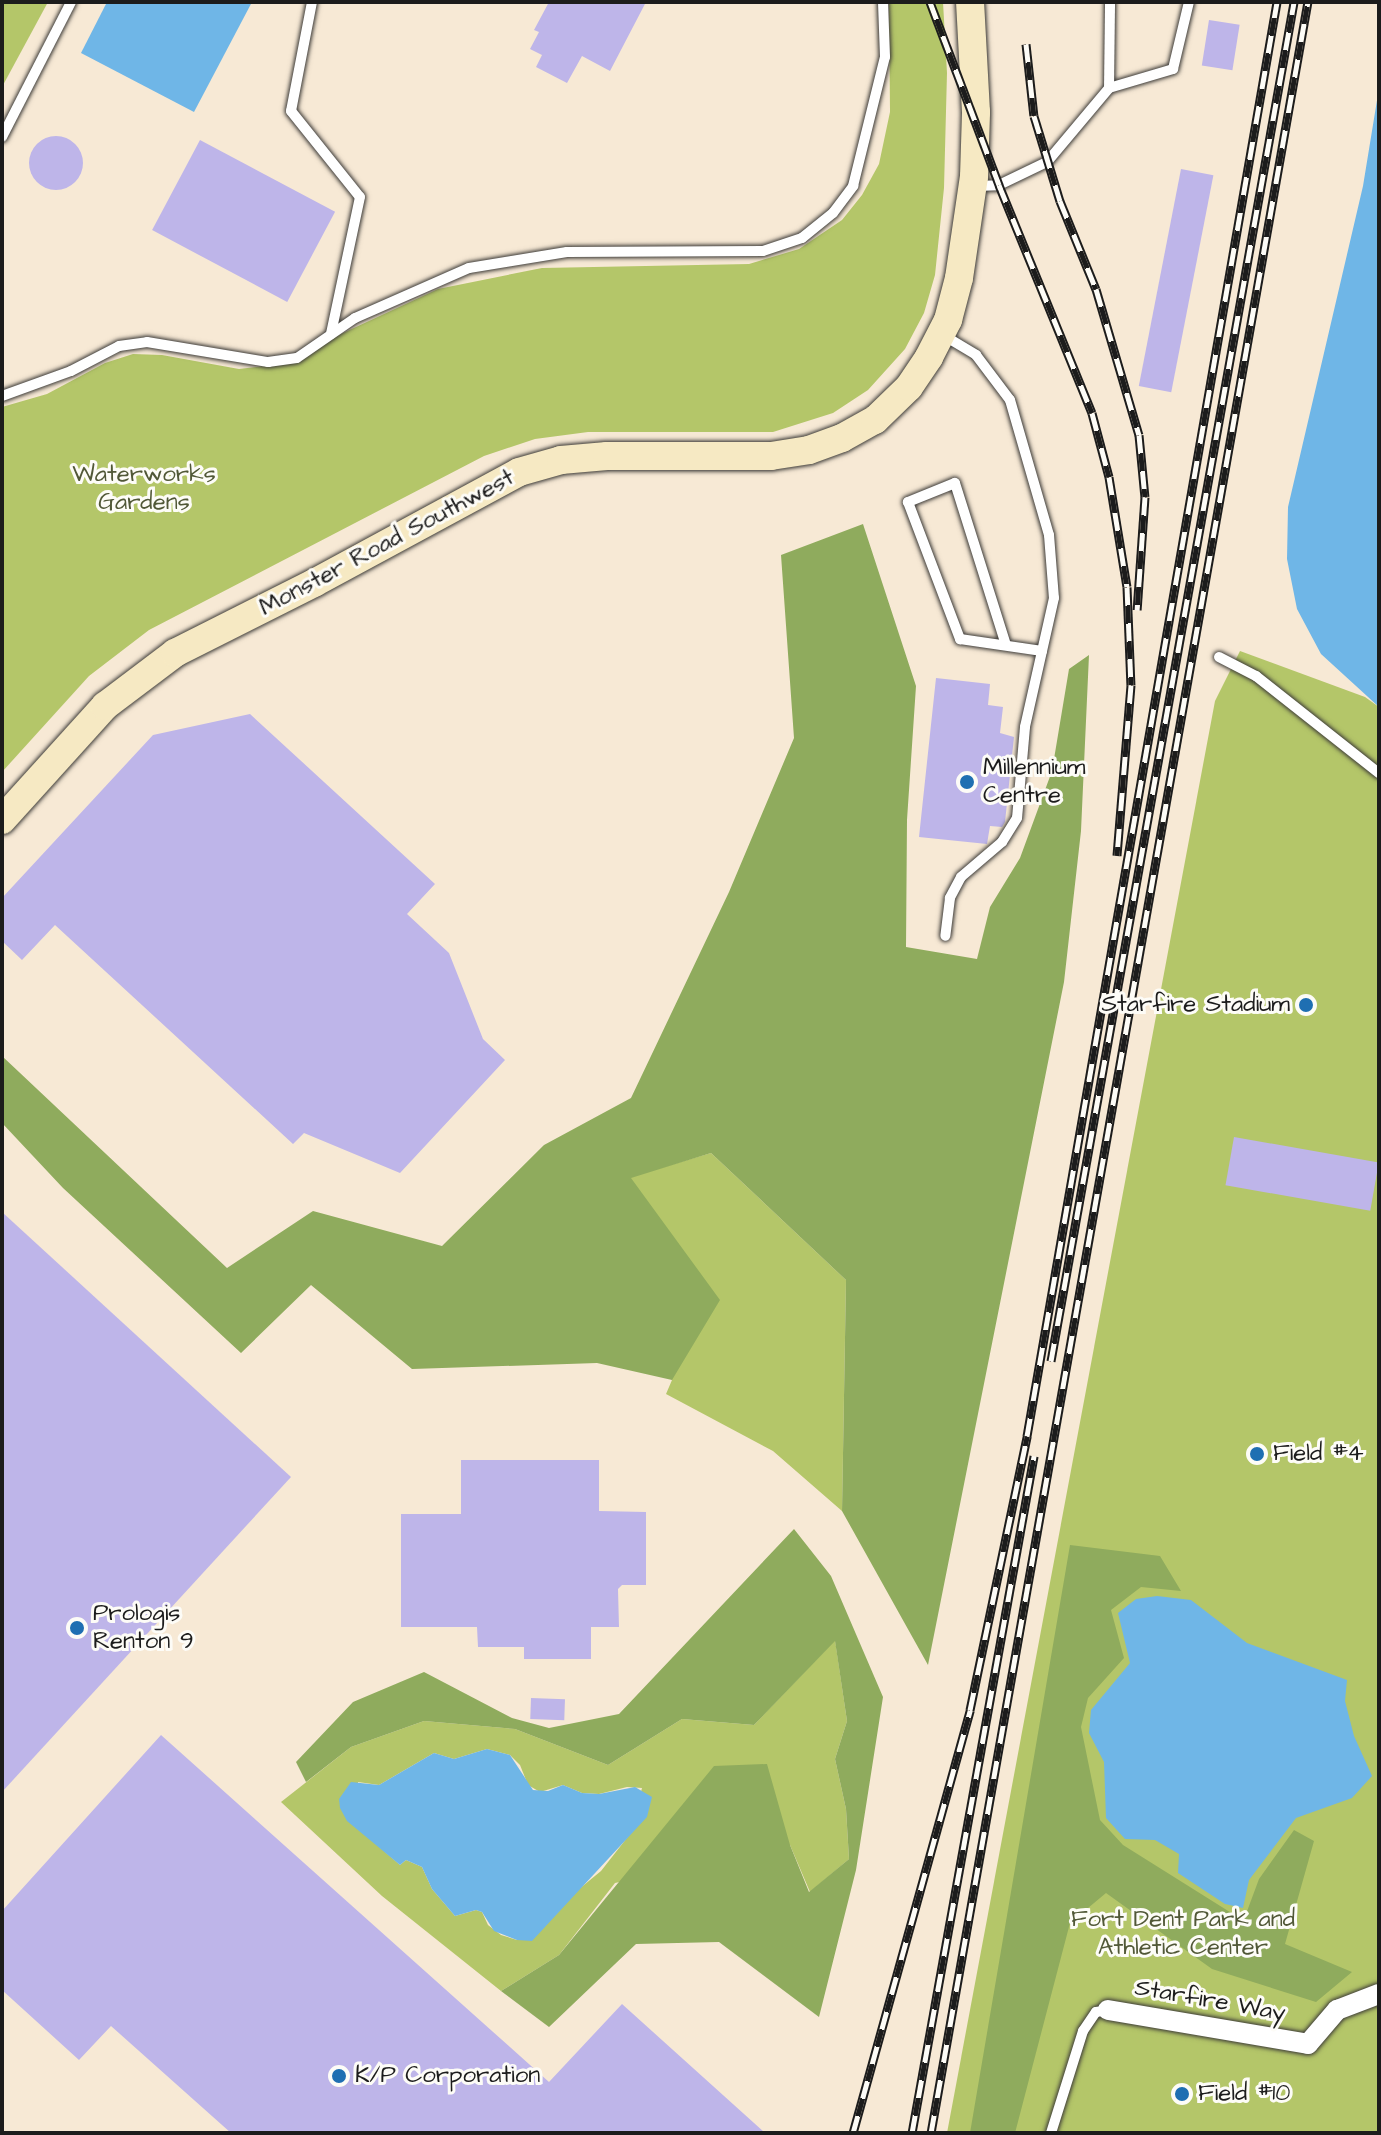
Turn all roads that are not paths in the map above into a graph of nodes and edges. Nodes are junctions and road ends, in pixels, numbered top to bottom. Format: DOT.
graph roads {
  1 [pos="71,2"];
  2 [pos="312,2"];
  3 [pos="883,2"];
  4 [pos="970,2"];
  5 [pos="1110,2"];
  6 [pos="1189,2"];
  7 [pos="1109,88"];
  8 [pos="2,137"];
  9 [pos="973,187"];
  10 [pos="331,334"];
  11 [pos="941,334"];
  12 [pos="2,396"];
  13 [pos="1006,645"];
  14 [pos="1042,651"];
  15 [pos="1219,657"];
  16 [pos="1379,773"];
  17 [pos="2,820"];
  18 [pos="945,936"];
  19 [pos="1379,1994"];
  20 [pos="1108,2010"];
  21 [pos="1051,2133"];
  1 -- 8 [label="lane"];
  2 -- 10 [label="lane"];
  3 -- 10 [label="lane"];
  4 -- 9 [label="street, Monster Road Southwest"];
  5 -- 7 [label="lane"];
  6 -- 7 [label="lane"];
  7 -- 9 [label="lane"];
  9 -- 11 [label="street, Monster Road Southwest"];
  10 -- 12 [label="lane"];
  11 -- 14 [label="lane"];
  11 -- 17 [label="street, Monster Road Southwest"];
  13 -- 13 [label="lane"];
  13 -- 14 [label="lane"];
  14 -- 18 [label="lane"];
  15 -- 16 [label="lane"];
  19 -- 20 [label="street, Starfire Way"];
  20 -- 21 [label="lane"];
}
